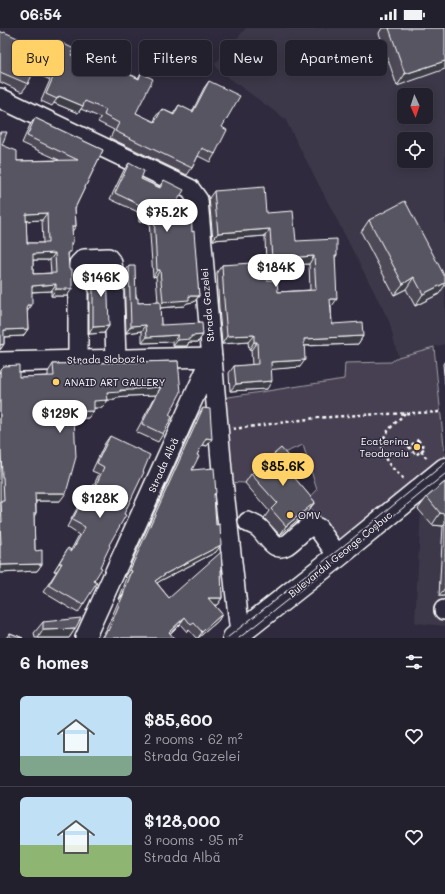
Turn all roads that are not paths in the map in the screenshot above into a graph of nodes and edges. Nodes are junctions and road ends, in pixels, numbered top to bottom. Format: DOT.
graph roads {
  1 [pos="0,98"];
  2 [pos="212,357"];
  3 [pos="116,359"];
  4 [pos="78,360"];
  5 [pos="0,362"];
  6 [pos="445,469"];
  7 [pos="228,525"];
  8 [pos="338,556"];
  9 [pos="237,635"];
  10 [pos="85,638"];
  1 -- 2 [label="street, Strada Gazelei"];
  2 -- 3 [label="street, Strada Slobozia"];
  2 -- 7 [label="street, Strada Gazelei"];
  2 -- 10 [label="street, Strada Albă"];
  3 -- 4 [label="street, Strada Slobozia"];
  3 -- 4 [label="street"];
  4 -- 5 [label="street, Strada Slobozia"];
  6 -- 8 [label="main road, Bulevardul George Coșbuc"];
  7 -- 8 [label="street"];
  7 -- 9 [label="street, Strada Gazelei"];
  8 -- 9 [label="main road, Bulevardul George Coșbuc"];
}
